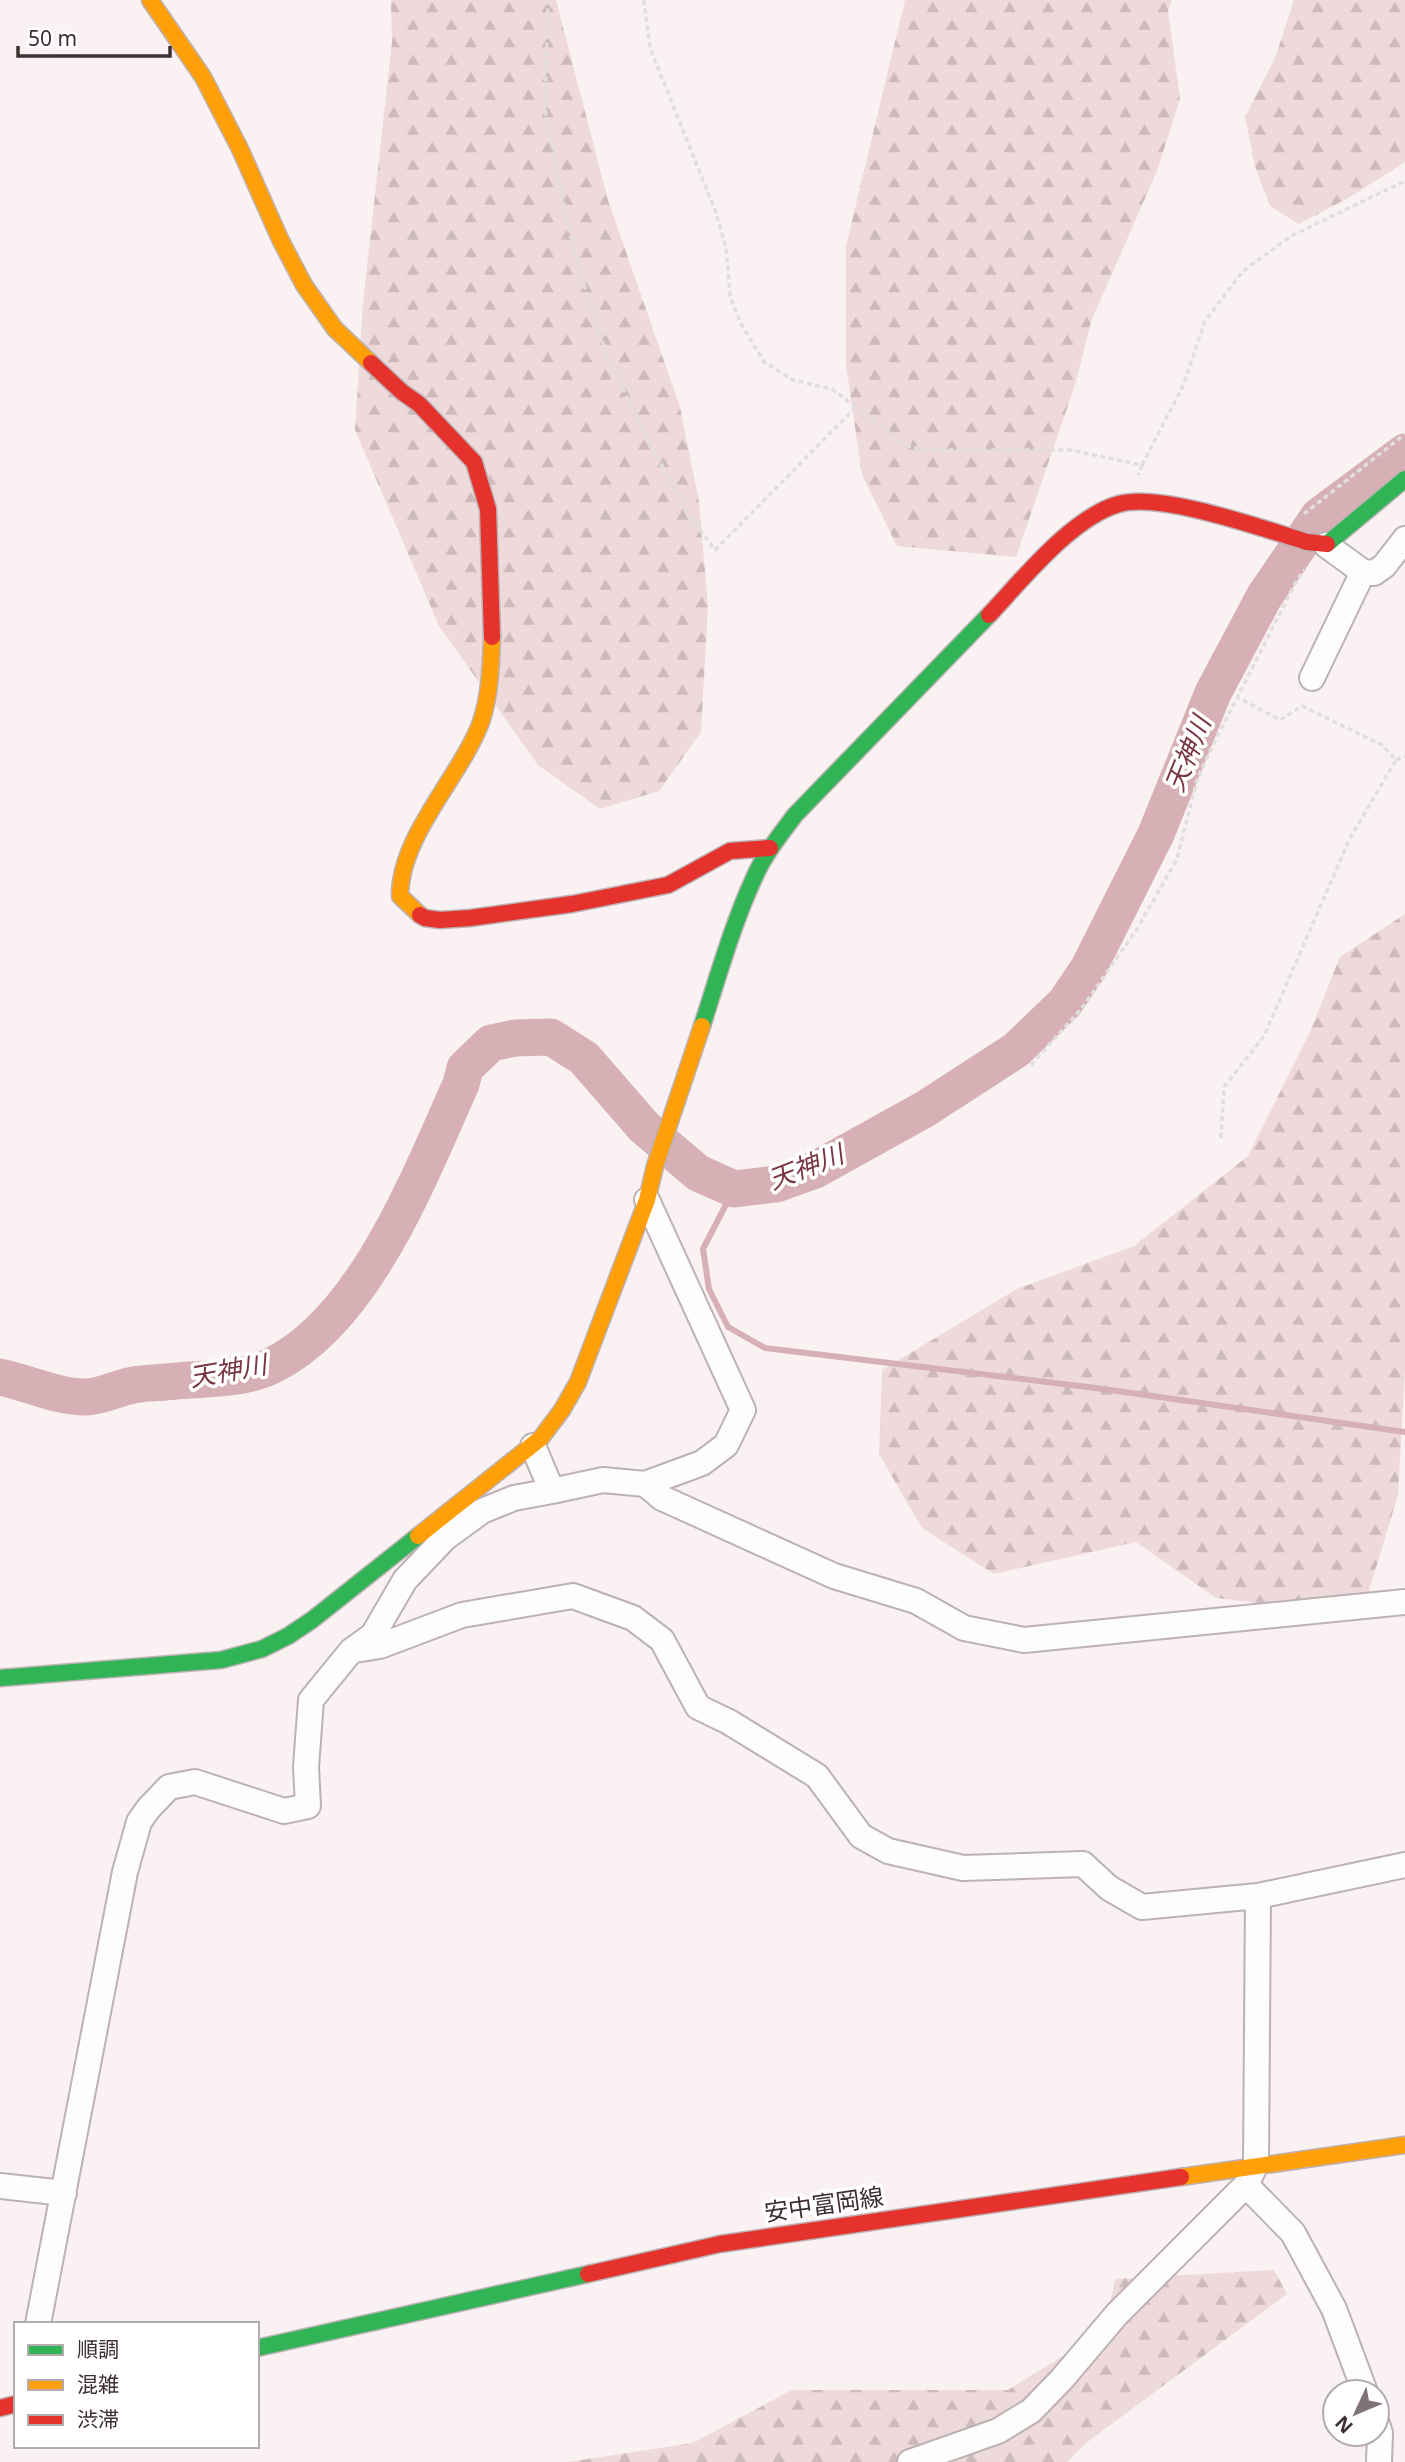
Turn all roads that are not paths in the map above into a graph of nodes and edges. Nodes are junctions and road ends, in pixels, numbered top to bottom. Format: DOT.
graph roads {
  1 [pos="150,0"];
  2 [pos="1405,478"];
  3 [pos="1405,539"];
  4 [pos="1321,545"];
  5 [pos="1363,572"];
  6 [pos="1311,678"];
  7 [pos="769,848"];
  8 [pos="647,1200"];
  9 [pos="533,1446"];
  10 [pos="645,1484"];
  11 [pos="552,1491"];
  12 [pos="1405,1602"];
  13 [pos="351,1651"];
  14 [pos="0,1678"];
  15 [pos="1405,1865"];
  16 [pos="1258,1896"];
  17 [pos="1405,2145"];
  18 [pos="1251,2175"];
  19 [pos="0,2186"];
  20 [pos="64,2193"];
  21 [pos="38,2322"];
  22 [pos="259,2348"];
  23 [pos="1360,2378"];
  24 [pos="910,2462"];
  1 -- 7 [label="street"];
  2 -- 4 [label="street"];
  3 -- 5 [label="street"];
  4 -- 5 [label="street"];
  4 -- 7 [label="street"];
  5 -- 6 [label="street"];
  7 -- 8 [label="street"];
  8 -- 9 [label="street"];
  8 -- 10 [label="street"];
  9 -- 11 [label="street"];
  9 -- 14 [label="street"];
  10 -- 11 [label="street"];
  10 -- 12 [label="street"];
  11 -- 13 [label="street"];
  13 -- 16 [label="street"];
  13 -- 20 [label="street"];
  15 -- 16 [label="street"];
  16 -- 18 [label="street"];
  17 -- 18 [label="street, 安中富岡線"];
  18 -- 22 [label="street, 安中富岡線"];
  18 -- 23 [label="street"];
  18 -- 24 [label="street"];
  19 -- 20 [label="street"];
  20 -- 21 [label="street"];
}
